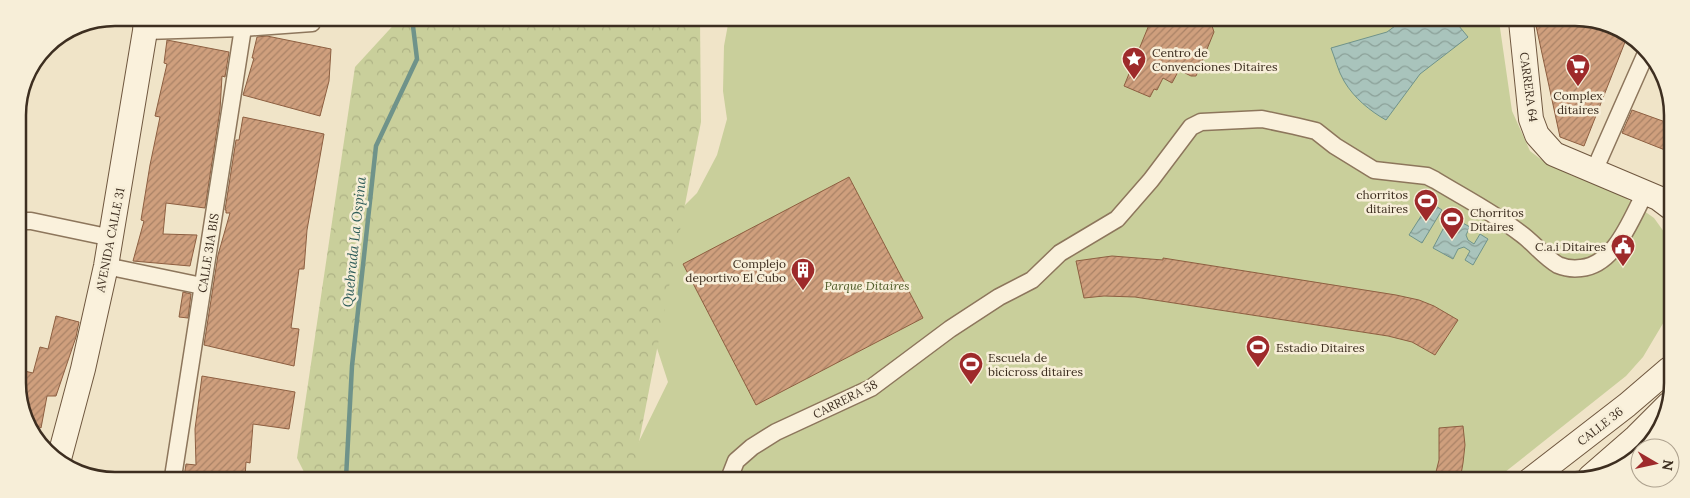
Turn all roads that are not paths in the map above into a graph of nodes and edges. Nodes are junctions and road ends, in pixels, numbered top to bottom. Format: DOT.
graph roads {
  1 [pos="146,26"];
  2 [pos="195,26"];
  3 [pos="271,26"];
  4 [pos="1522,26"];
  5 [pos="244,28"];
  6 [pos="1643,59"];
  7 [pos="1594,171"];
  8 [pos="1661,199"];
  9 [pos="26,221"];
  10 [pos="112,238"];
  11 [pos="106,266"];
  12 [pos="202,286"];
  13 [pos="1664,373"];
  14 [pos="1657,415"];
  15 [pos="61,453"];
  16 [pos="1600,468"];
  17 [pos="174,472"];
  18 [pos="731,472"];
  19 [pos="1540,472"];
  1 -- 10 [label="street, AVENIDA CALLE 31"];
  2 -- 5 [label="street"];
  3 -- 5 [label="street"];
  4 -- 7 [label="street, CARRERA 64"];
  5 -- 12 [label="street, CALLE 31A BIS"];
  6 -- 7 [label="street"];
  7 -- 8 [label="street, CARRERA 64"];
  8 -- 18 [label="street, CARRERA 58"];
  9 -- 10 [label="street"];
  10 -- 11 [label="street, AVENIDA CALLE 31"];
  11 -- 12 [label="street"];
  11 -- 15 [label="street, AVENIDA CALLE 31"];
  12 -- 17 [label="street, CALLE 31A BIS"];
  13 -- 19 [label="street, CALLE 36"];
  14 -- 16 [label="street"];
}
